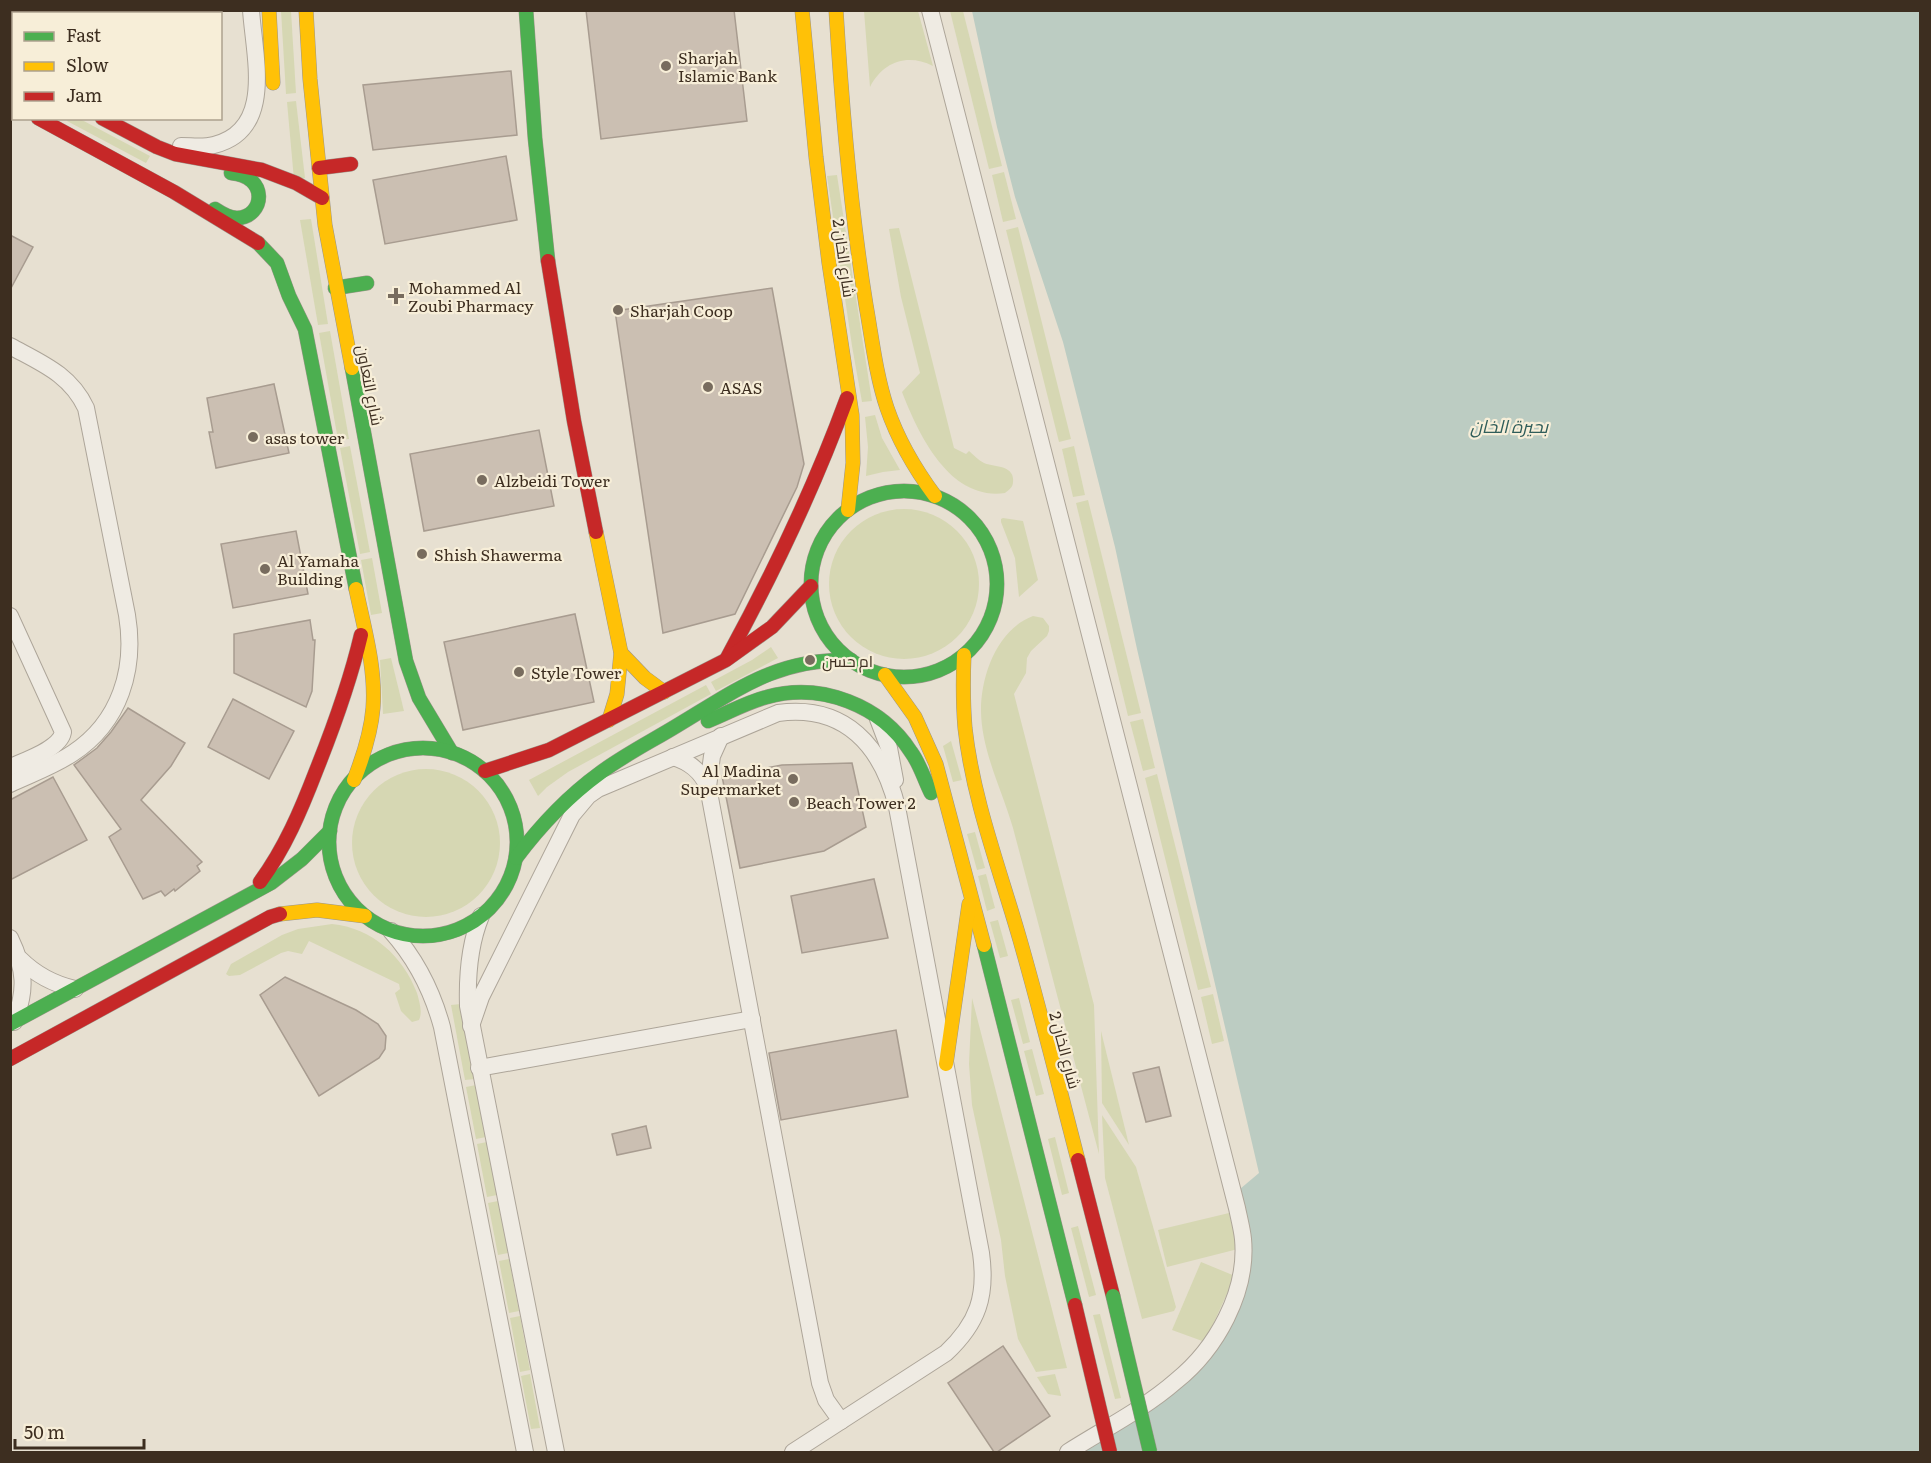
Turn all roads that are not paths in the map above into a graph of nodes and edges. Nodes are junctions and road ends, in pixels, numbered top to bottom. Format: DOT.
graph roads {
  1 [pos="251,10"];
  2 [pos="269,10"];
  3 [pos="306,10"];
  4 [pos="526,10"];
  5 [pos="802,10"];
  6 [pos="836,10"];
  7 [pos="930,10"];
  8 [pos="804,36"];
  9 [pos="271,83"];
  10 [pos="42,120"];
  11 [pos="106,120"];
  12 [pos="835,136"];
  13 [pos="157,147"];
  14 [pos="175,154"];
  15 [pos="351,164"];
  16 [pos="319,168"];
  17 [pos="174,192"];
  18 [pos="322,198"];
  19 [pos="367,283"];
  20 [pos="335,288"];
  21 [pos="10,346"];
  22 [pos="849,392"];
  23 [pos="935,496"];
  24 [pos="848,510"];
  25 [pos="811,586"];
  26 [pos="10,616"];
  27 [pos="363,626"];
  28 [pos="621,653"];
  29 [pos="964,655"];
  30 [pos="726,660"];
  31 [pos="851,660"];
  32 [pos="885,675"];
  33 [pos="664,692"];
  34 [pos="876,715"];
  35 [pos="609,720"];
  36 [pos="722,736"];
  37 [pos="658,737"];
  38 [pos="452,753"];
  39 [pos="673,757"];
  40 [pos="10,767"];
  41 [pos="485,771"];
  42 [pos="354,780"];
  43 [pos="10,784"];
  44 [pos="708,787"];
  45 [pos="897,807"];
  46 [pos="330,831"];
  47 [pos="960,855"];
  48 [pos="516,858"];
  49 [pos="970,893"];
  50 [pos="246,897"];
  51 [pos="365,916"];
  52 [pos="481,916"];
  53 [pos="391,931"];
  54 [pos="10,938"];
  55 [pos="20,959"];
  56 [pos="75,989"];
  57 [pos="752,1019"];
  58 [pos="12,1023"];
  59 [pos="471,1026"];
  60 [pos="10,1059"];
  61 [pos="946,1064"];
  62 [pos="479,1068"];
  63 [pos="841,1421"];
  64 [pos="525,1452"];
  65 [pos="556,1452"];
  66 [pos="793,1452"];
  67 [pos="1068,1452"];
  68 [pos="1110,1452"];
  69 [pos="1150,1452"];
  1 -- 9 [label="street"];
  2 -- 9 [label="main road"];
  3 -- 16 [label="main road, شارع التعاون"];
  4 -- 28 [label="main road"];
  5 -- 8 [label="main road, شارع الخان 2"];
  6 -- 12 [label="main road, شارع الخان 2"];
  7 -- 67 [label="street"];
  8 -- 12 [label="main road"];
  8 -- 22 [label="main road, شارع الخان 2"];
  9 -- 13 [label="street"];
  10 -- 17 [label="main road"];
  11 -- 13 [label="main road"];
  12 -- 23 [label="main road, شارع الخان 2"];
  13 -- 14 [label="main road"];
  14 -- 17 [label="main road"];
  14 -- 18 [label="main road"];
  15 -- 16 [label="main road"];
  16 -- 18 [label="main road, شارع التعاون"];
  17 -- 27 [label="main road"];
  18 -- 20 [label="main road, شارع التعاون"];
  19 -- 20 [label="main road"];
  20 -- 38 [label="main road, شارع التعاون"];
  21 -- 43 [label="street"];
  22 -- 24 [label="main road, شارع الخان 2"];
  22 -- 30 [label="main road"];
  23 -- 24 [label="main road"];
  23 -- 29 [label="main road"];
  24 -- 25 [label="main road"];
  25 -- 30 [label="main road"];
  25 -- 31 [label="main road"];
  26 -- 40 [label="street"];
  27 -- 42 [label="main road"];
  27 -- 50 [label="main road"];
  28 -- 33 [label="main road"];
  28 -- 35 [label="main road"];
  29 -- 32 [label="main road"];
  29 -- 69 [label="main road, شارع الخان 2, bridge"];
  30 -- 33 [label="main road"];
  31 -- 32 [label="main road"];
  31 -- 37 [label="main road"];
  32 -- 47 [label="main road"];
  33 -- 35 [label="main road"];
  34 -- 37 [label="main road"];
  34 -- 45 [label="street"];
  34 -- 47 [label="main road"];
  35 -- 41 [label="main road"];
  36 -- 39 [label="street"];
  36 -- 44 [label="street"];
  36 -- 45 [label="street"];
  37 -- 48 [label="main road"];
  38 -- 41 [label="main road"];
  38 -- 42 [label="main road"];
  39 -- 44 [label="street"];
  39 -- 59 [label="street"];
  41 -- 48 [label="main road"];
  42 -- 46 [label="main road"];
  44 -- 57 [label="street"];
  45 -- 61 [label="street"];
  46 -- 50 [label="main road"];
  46 -- 51 [label="main road"];
  47 -- 49 [label="main road"];
  48 -- 52 [label="main road"];
  49 -- 61 [label="main road"];
  49 -- 68 [label="main road, bridge"];
  50 -- 56 [label="main road"];
  51 -- 53 [label="main road"];
  51 -- 60 [label="main road"];
  52 -- 53 [label="main road"];
  52 -- 59 [label="street"];
  53 -- 64 [label="street"];
  54 -- 55 [label="street"];
  55 -- 56 [label="street"];
  55 -- 58 [label="street"];
  56 -- 58 [label="main road"];
  57 -- 62 [label="street"];
  57 -- 63 [label="street"];
  59 -- 62 [label="street"];
  61 -- 63 [label="street"];
  62 -- 65 [label="street"];
  63 -- 66 [label="street"];
}
